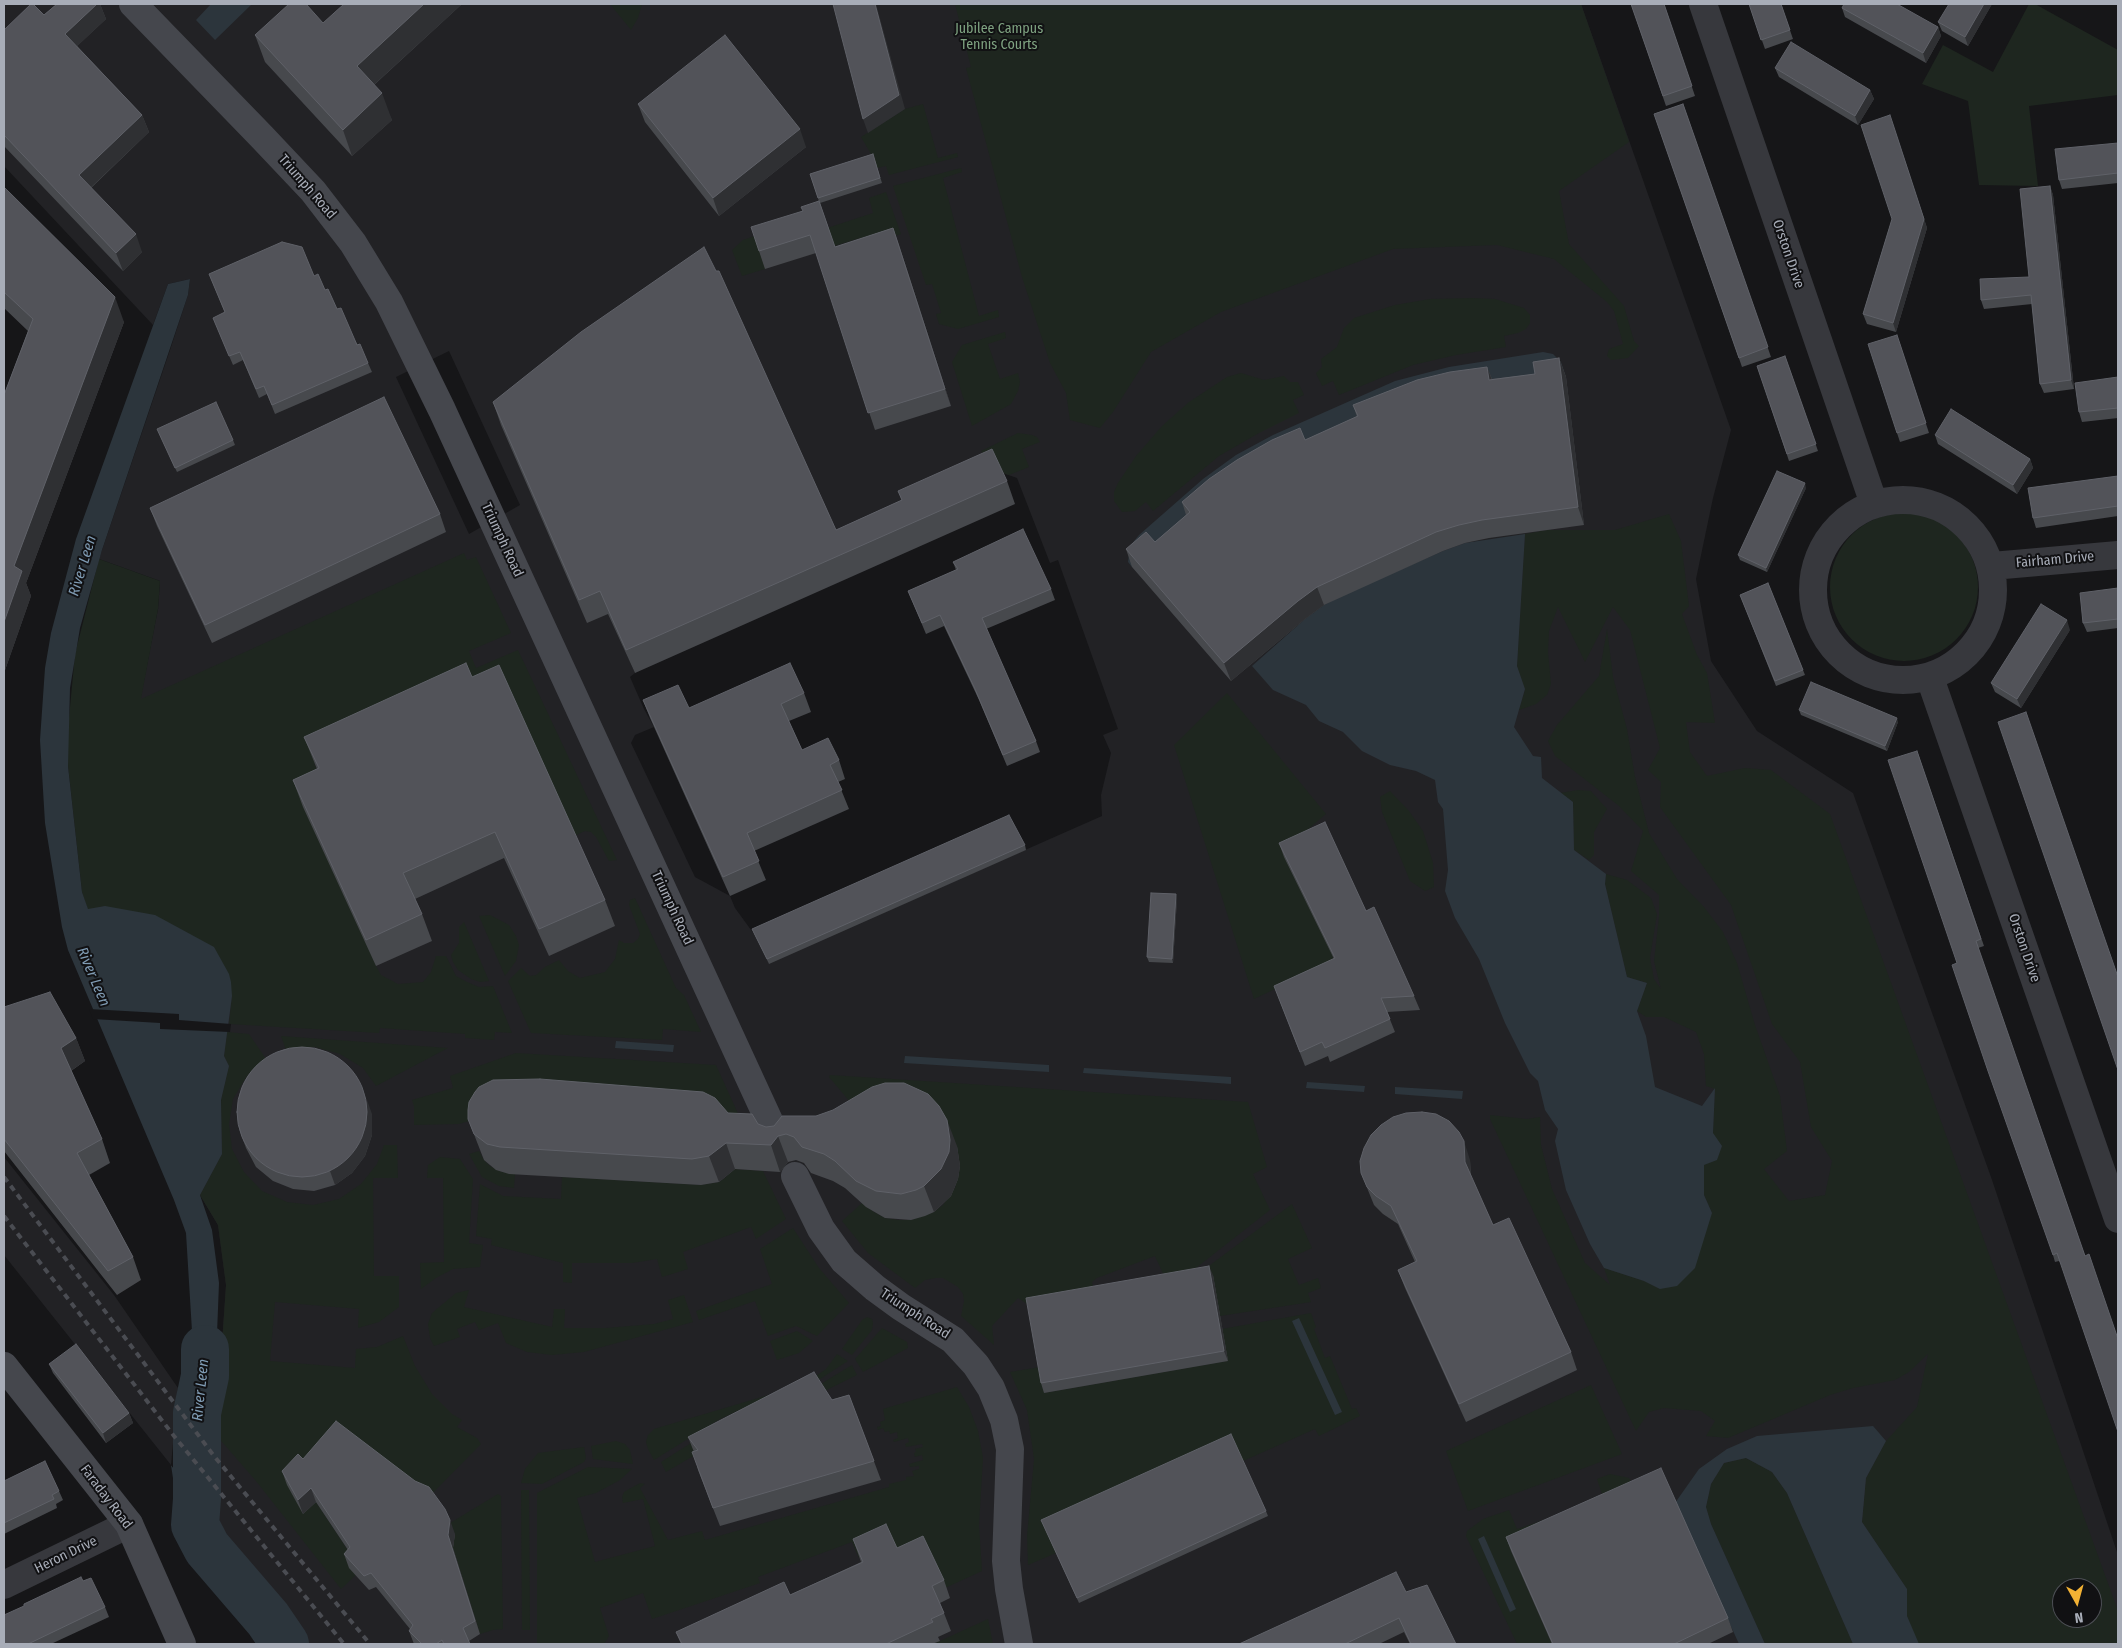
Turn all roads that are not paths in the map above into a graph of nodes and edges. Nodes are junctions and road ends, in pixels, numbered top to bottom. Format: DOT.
graph roads {
  1 [pos="133,4"];
  2 [pos="1703,4"];
  3 [pos="1874,504"];
  4 [pos="2118,555"];
  5 [pos="1992,566"];
  6 [pos="1930,678"];
  7 [pos="777,1138"];
  8 [pos="795,1176"];
  9 [pos="2118,1219"];
  10 [pos="4,1366"];
  11 [pos="129,1524"];
  12 [pos="4,1585"];
  13 [pos="182,1644"];
  14 [pos="1019,1644"];
  1 -- 7 [label="street, Triumph Road"];
  2 -- 3 [label="street, Orston Drive"];
  3 -- 5 [label="street"];
  3 -- 6 [label="street"];
  4 -- 5 [label="street, Fairham Drive"];
  5 -- 6 [label="street"];
  6 -- 9 [label="street, Orston Drive"];
  8 -- 14 [label="street, Triumph Road"];
  10 -- 11 [label="street, Faraday Road"];
  11 -- 12 [label="street, Heron Drive"];
  11 -- 13 [label="street, Faraday Road"];
}
